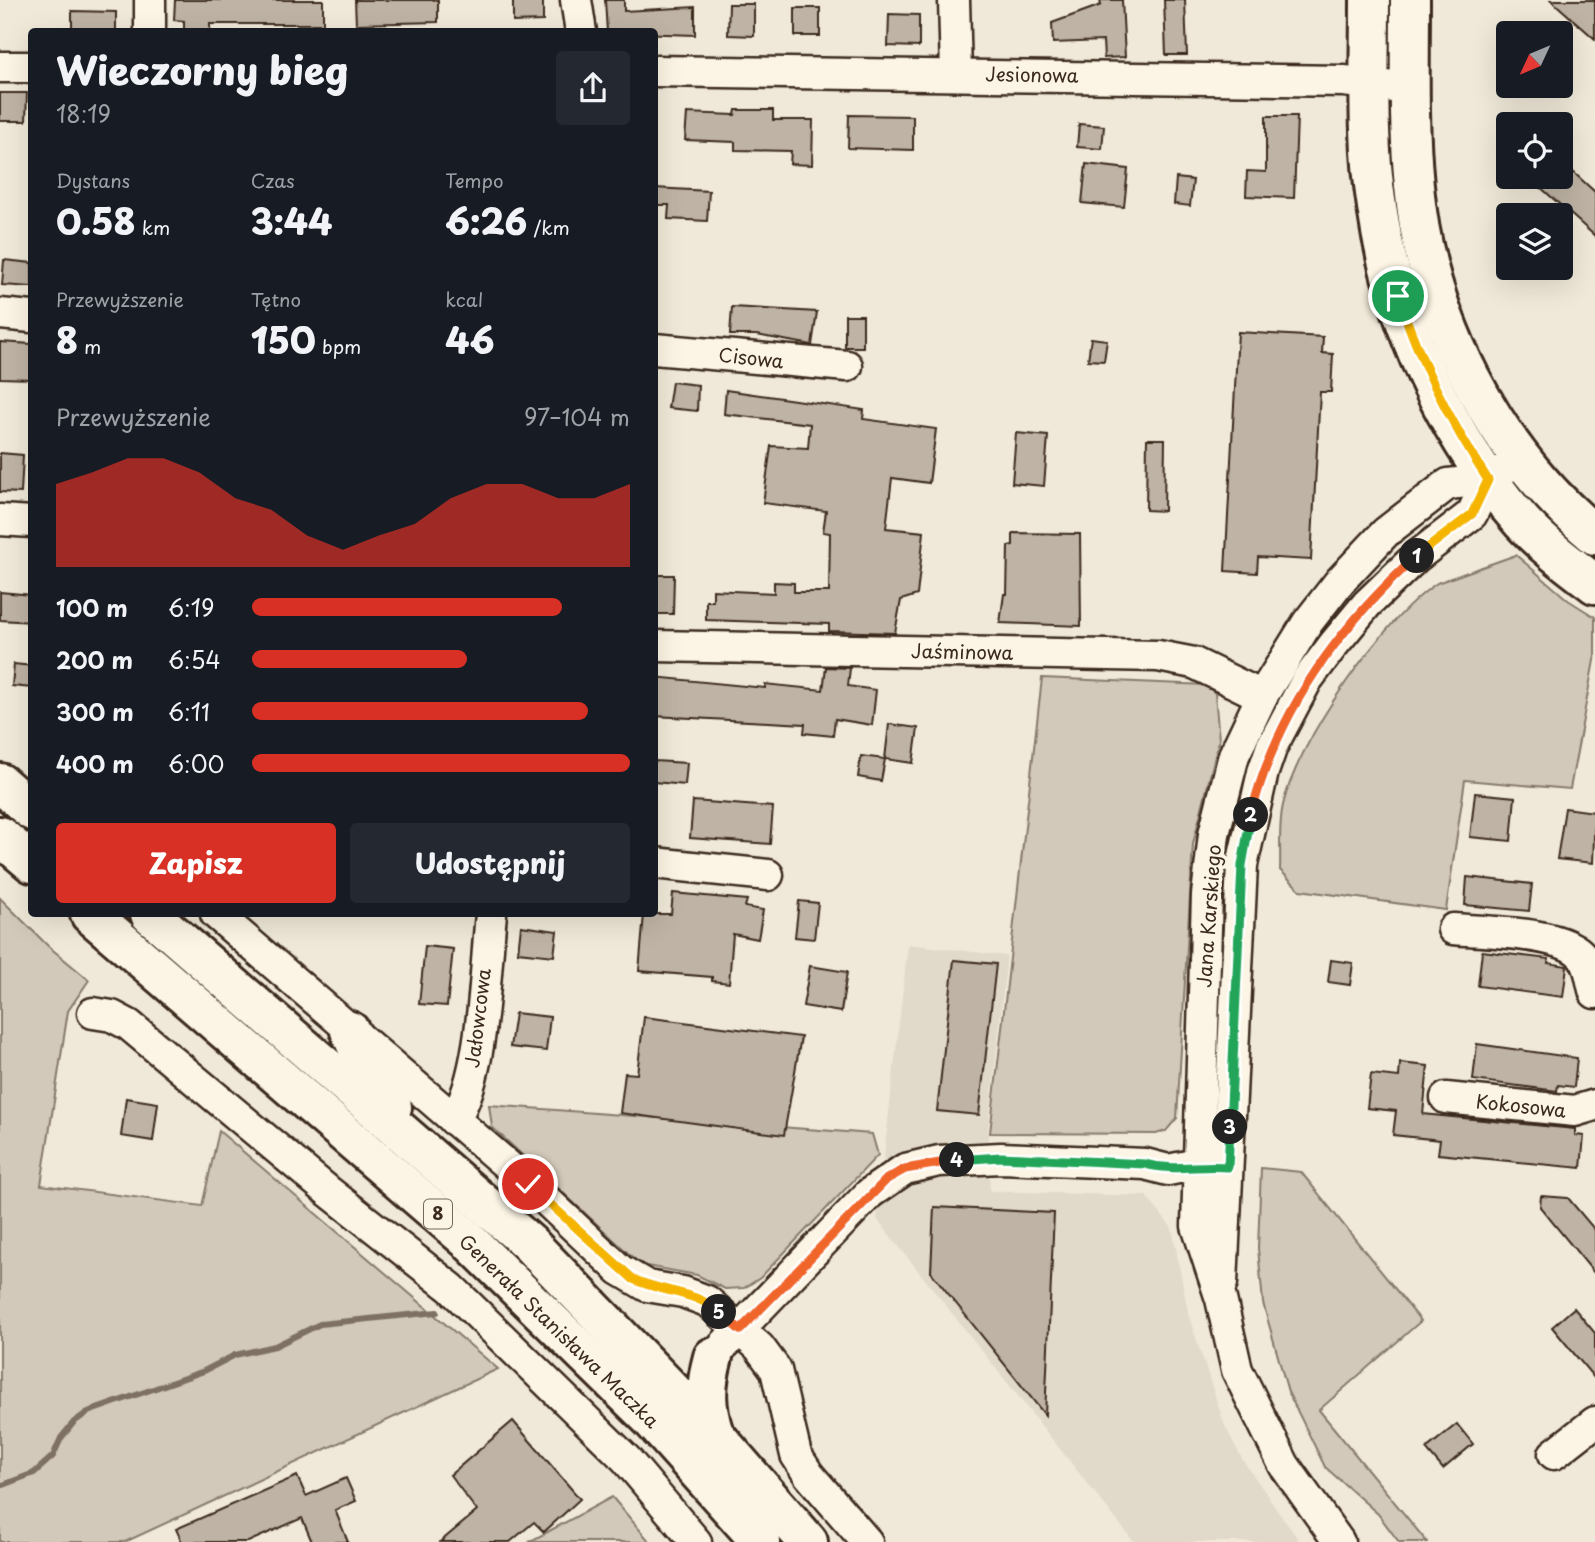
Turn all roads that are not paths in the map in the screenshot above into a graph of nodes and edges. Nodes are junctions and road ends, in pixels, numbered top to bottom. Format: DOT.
graph roads {
  1 [pos="150,0"];
  2 [pos="576,0"];
  3 [pos="954,0"];
  4 [pos="1370,0"];
  5 [pos="1410,0"];
  6 [pos="149,28"];
  7 [pos="580,28"];
  8 [pos="0,67"];
  9 [pos="28,67"];
  10 [pos="658,71"];
  11 [pos="956,74"];
  12 [pos="1370,82"];
  13 [pos="1410,89"];
  14 [pos="0,314"];
  15 [pos="28,317"];
  16 [pos="658,349"];
  17 [pos="1465,365"];
  18 [pos="847,366"];
  19 [pos="1431,383"];
  20 [pos="1521,458"];
  21 [pos="1488,480"];
  22 [pos="0,520"];
  23 [pos="28,522"];
  24 [pos="1595,535"];
  25 [pos="1595,584"];
  26 [pos="1308,622"];
  27 [pos="1334,644"];
  28 [pos="658,646"];
  29 [pos="1262,696"];
  30 [pos="0,783"];
  31 [pos="28,808"];
  32 [pos="0,836"];
  33 [pos="28,860"];
  34 [pos="658,863"];
  35 [pos="768,875"];
  36 [pos="93,917"];
  37 [pos="153,917"];
  38 [pos="219,917"];
  39 [pos="491,917"];
  40 [pos="1452,929"];
  41 [pos="1595,993"];
  42 [pos="93,1013"];
  43 [pos="350,1031"];
  44 [pos="1446,1098"];
  45 [pos="1595,1105"];
  46 [pos="454,1120"];
  47 [pos="414,1141"];
  48 [pos="1198,1164"];
  49 [pos="1228,1167"];
  50 [pos="1221,1299"];
  51 [pos="740,1330"];
  52 [pos="639,1354"];
  53 [pos="713,1357"];
  54 [pos="1595,1422"];
  55 [pos="714,1434"];
  56 [pos="1554,1454"];
  57 [pos="696,1542"];
  58 [pos="761,1542"];
  59 [pos="807,1542"];
  60 [pos="867,1542"];
  61 [pos="1339,1542"];
  1 -- 6 [label="street"];
  2 -- 7 [label="street"];
  3 -- 11 [label="street"];
  4 -- 12 [label="main road"];
  5 -- 13 [label="main road"];
  8 -- 9 [label="street"];
  10 -- 11 [label="street, Jesionowa"];
  11 -- 12 [label="street, Jesionowa"];
  12 -- 13 [label="street, Jesionowa"];
  12 -- 19 [label="main road"];
  13 -- 17 [label="main road"];
  14 -- 15 [label="street"];
  16 -- 18 [label="street, Cisowa"];
  17 -- 19 [label="main road"];
  17 -- 20 [label="main road"];
  19 -- 21 [label="main road"];
  20 -- 21 [label="street, Jana Karskiego"];
  20 -- 24 [label="main road"];
  21 -- 25 [label="main road"];
  21 -- 26 [label="street, Jana Karskiego"];
  21 -- 27 [label="street, Jana Karskiego"];
  22 -- 23 [label="street"];
  26 -- 27 [label="street"];
  26 -- 29 [label="street, Jana Karskiego"];
  27 -- 49 [label="street, Jana Karskiego"];
  28 -- 29 [label="street, Jaśminowa"];
  29 -- 48 [label="street, Jana Karskiego"];
  30 -- 31 [label="main road"];
  32 -- 33 [label="main road"];
  34 -- 35 [label="street"];
  36 -- 58 [label="main road, Generała Stanisława Maczka / 8"];
  37 -- 47 [label="main road, Generała Stanisława Maczka / 8"];
  38 -- 43 [label="street"];
  39 -- 46 [label="street, Jałowcowa"];
  40 -- 41 [label="street"];
  42 -- 57 [label="street"];
  43 -- 46 [label="street"];
  43 -- 47 [label="main road"];
  44 -- 45 [label="street, Kokosowa"];
  46 -- 51 [label="street"];
  47 -- 52 [label="main road, Generała Stanisława Maczka / 8"];
  48 -- 49 [label="street"];
  48 -- 50 [label="street, Jana Karskiego"];
  48 -- 51 [label="street"];
  49 -- 50 [label="street, Jana Karskiego"];
  50 -- 61 [label="street, Jana Karskiego"];
  51 -- 53 [label="street"];
  51 -- 60 [label="street"];
  52 -- 53 [label="main road"];
  52 -- 55 [label="main road, Generała Stanisława Maczka / 8"];
  53 -- 55 [label="main road"];
  54 -- 56 [label="street"];
  55 -- 59 [label="main road, Generała Stanisława Maczka / 8"];
}
